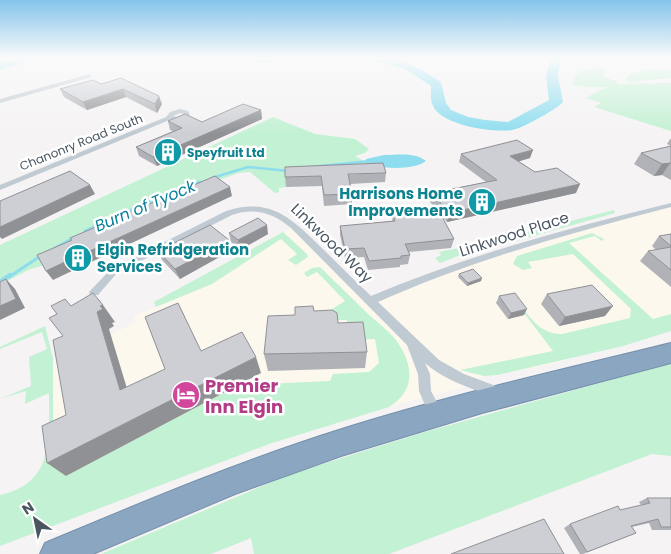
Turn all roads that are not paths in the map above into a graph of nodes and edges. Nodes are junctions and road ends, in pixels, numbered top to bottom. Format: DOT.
graph roads {
  1 [pos="66,83"];
  2 [pos="0,102"];
  3 [pos="170,118"];
  4 [pos="0,188"];
  5 [pos="671,205"];
  6 [pos="94,292"];
  7 [pos="370,301"];
  8 [pos="411,342"];
  9 [pos="671,353"];
  10 [pos="507,396"];
  11 [pos="437,415"];
  12 [pos="56,554"];
  1 -- 2 [label="street"];
  3 -- 4 [label="street, Chanonry Road South"];
  5 -- 7 [label="street, Linkwood Place"];
  6 -- 7 [label="street, Linkwood Way"];
  7 -- 8 [label="street, Linkwood Way"];
  8 -- 10 [label="street, Linkwood Way"];
  8 -- 11 [label="street"];
  9 -- 10 [label="highway"];
  10 -- 11 [label="highway"];
  11 -- 12 [label="highway"];
}
